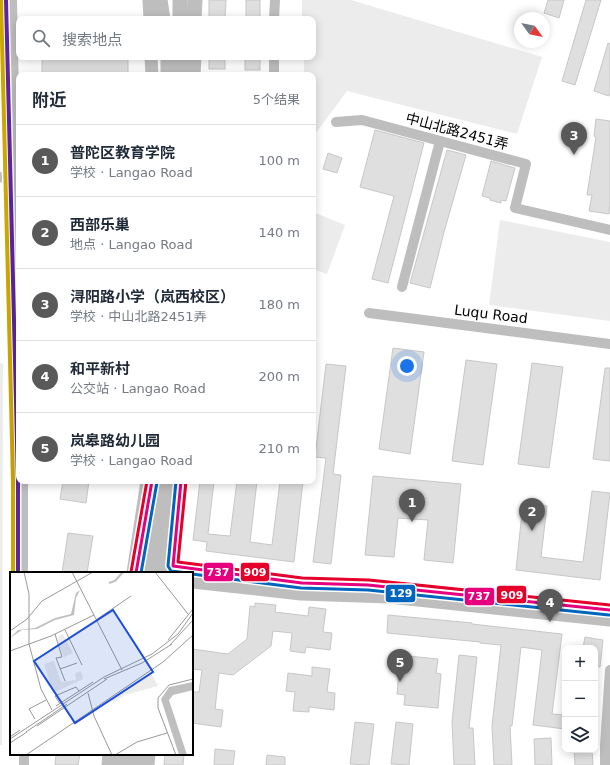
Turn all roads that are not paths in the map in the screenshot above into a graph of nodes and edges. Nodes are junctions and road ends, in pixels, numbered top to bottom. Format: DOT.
graph roads {
  1 [pos="12,0"];
  2 [pos="149,0"];
  3 [pos="160,0"];
  4 [pos="168,0"];
  5 [pos="180,0"];
  6 [pos="195,0"];
  7 [pos="198,0"];
  8 [pos="274,0"];
  9 [pos="150,16"];
  10 [pos="162,16"];
  11 [pos="168,16"];
  12 [pos="180,16"];
  13 [pos="194,16"];
  14 [pos="198,16"];
  15 [pos="274,16"];
  16 [pos="151,60"];
  17 [pos="194,60"];
  18 [pos="199,60"];
  19 [pos="274,60"];
  20 [pos="152,72"];
  21 [pos="194,72"];
  22 [pos="199,72"];
  23 [pos="274,72"];
  24 [pos="336,122"];
  25 [pos="440,141"];
  26 [pos="16,146"];
  27 [pos="0,177"];
  28 [pos="16,182"];
  29 [pos="610,230"];
  30 [pos="402,287"];
  31 [pos="369,313"];
  32 [pos="610,344"];
  33 [pos="23,484"];
  34 [pos="148,484"];
  35 [pos="152,484"];
  36 [pos="161,484"];
  37 [pos="176,484"];
  38 [pos="181,484"];
  39 [pos="139,570"];
  40 [pos="169,571"];
  41 [pos="23,572"];
  42 [pos="180,572"];
  43 [pos="193,573"];
  44 [pos="193,582"];
  45 [pos="610,610"];
  46 [pos="610,620"];
  47 [pos="610,670"];
  48 [pos="111,755"];
  49 [pos="149,755"];
  50 [pos="110,765"];
  51 [pos="148,765"];
  52 [pos="605,765"];
  1 -- 26 [label="street"];
  2 -- 9 [label="main road"];
  3 -- 10 [label="highway"];
  4 -- 11 [label="highway"];
  5 -- 12 [label="highway"];
  6 -- 13 [label="highway"];
  7 -- 14 [label="main road"];
  8 -- 15 [label="street"];
  16 -- 20 [label="main road"];
  17 -- 21 [label="highway"];
  18 -- 22 [label="main road"];
  19 -- 23 [label="street"];
  24 -- 25 [label="street, 中山北路2451弄"];
  25 -- 29 [label="street, 中山北路2451弄"];
  25 -- 30 [label="street"];
  27 -- 28 [label="street"];
  31 -- 32 [label="street, Luqu Road"];
  33 -- 41 [label="street"];
  34 -- 39 [label="highway"];
  35 -- 39 [label="main road"];
  36 -- 39 [label="highway"];
  37 -- 40 [label="highway"];
  38 -- 40 [label="main road"];
  39 -- 40 [label="main road"];
  40 -- 42 [label="main road"];
  43 -- 45 [label="main road"];
  44 -- 46 [label="main road"];
  47 -- 52 [label="street"];
  48 -- 50 [label="highway"];
  49 -- 51 [label="main road"];
}
